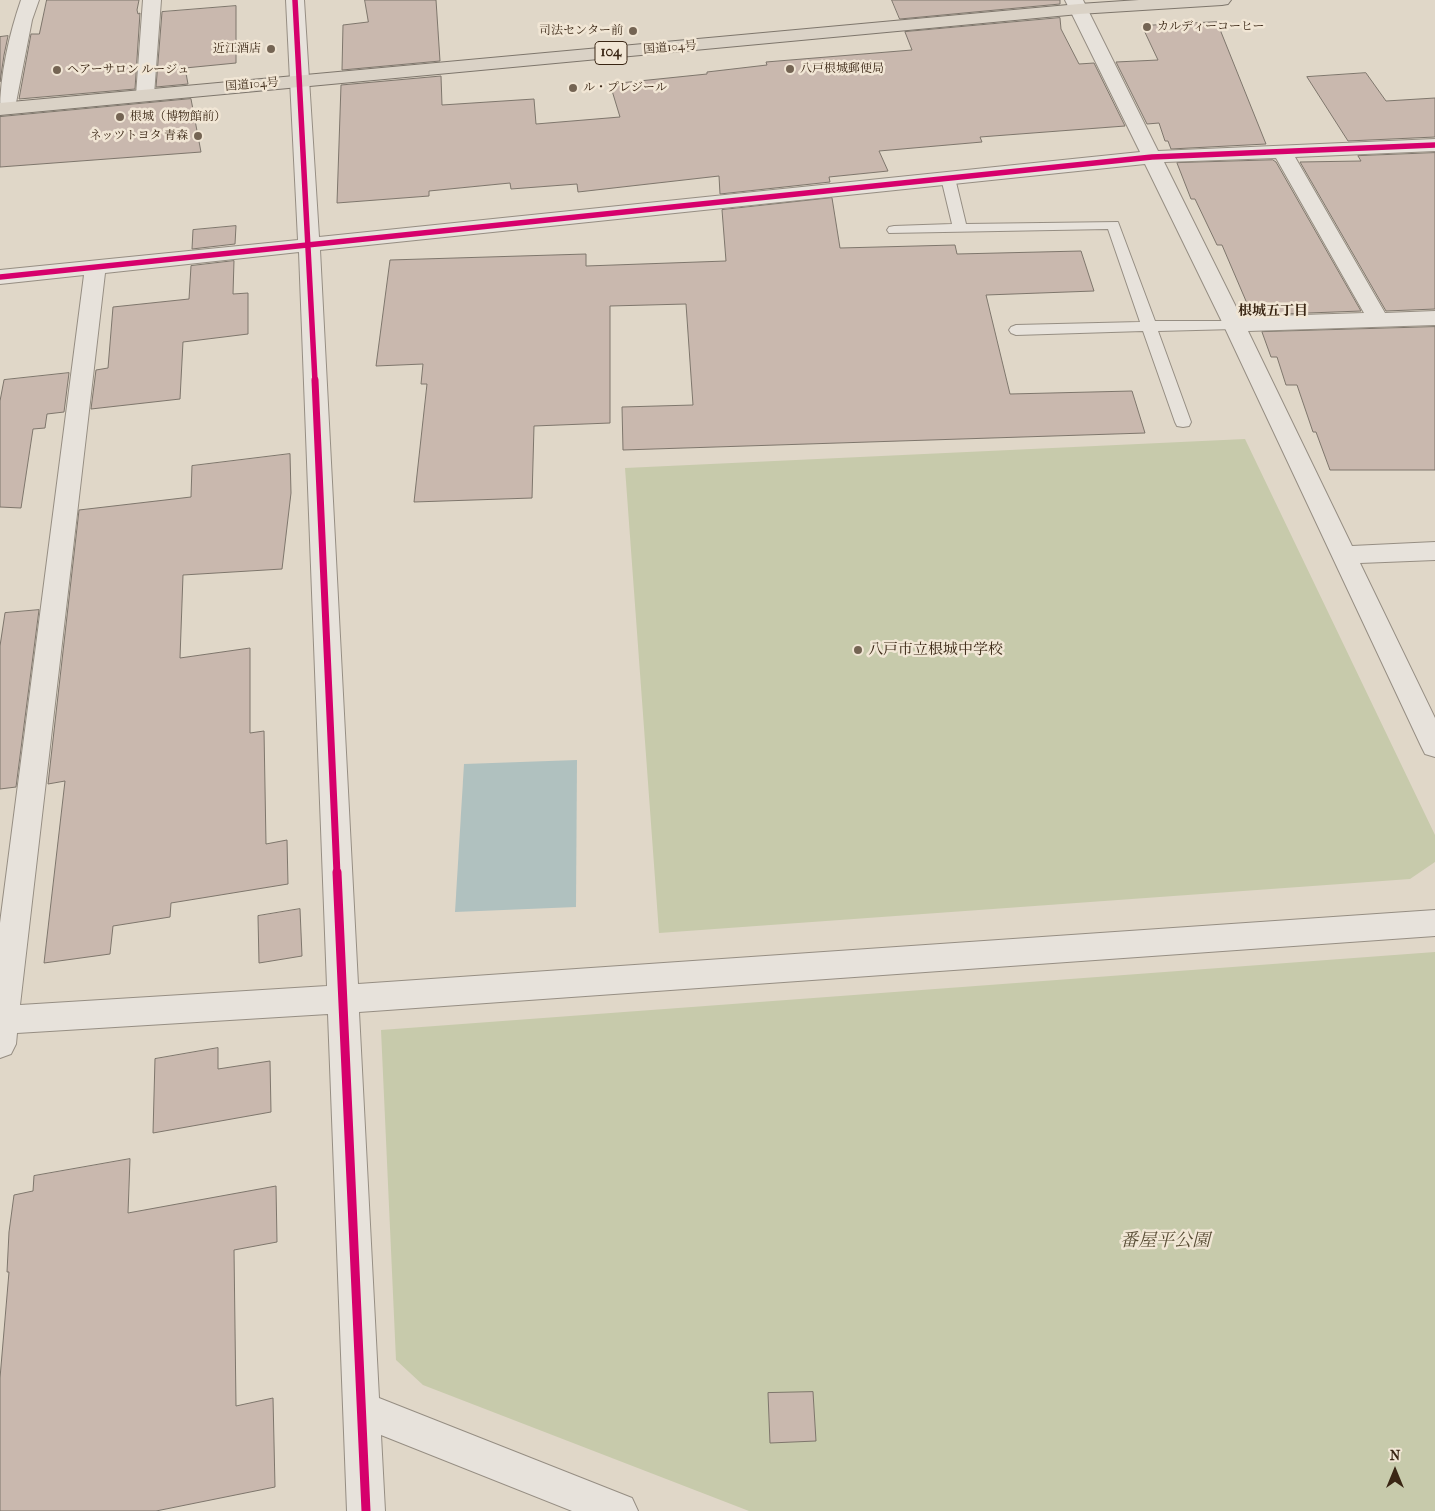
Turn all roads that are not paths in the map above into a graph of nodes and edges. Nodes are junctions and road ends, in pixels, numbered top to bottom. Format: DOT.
graph roads {
  1 [pos="30,0"];
  2 [pos="152,0"];
  3 [pos="295,0"];
  4 [pos="1222,0"];
  5 [pos="1076,5"];
  6 [pos="299,81"];
  7 [pos="145,96"];
  8 [pos="3,109"];
  9 [pos="1435,145"];
  10 [pos="1282,151"];
  11 [pos="1152,157"];
  12 [pos="948,178"];
  13 [pos="960,228"];
  14 [pos="894,230"];
  15 [pos="309,246"];
  16 [pos="95,268"];
  17 [pos="0,277"];
  18 [pos="1435,318"];
  19 [pos="1378,320"];
  20 [pos="1234,324"];
  21 [pos="1149,328"];
  22 [pos="1016,330"];
  23 [pos="1183,422"];
  24 [pos="1435,551"];
  25 [pos="1344,555"];
  26 [pos="1435,746"];
  27 [pos="1435,923"];
  28 [pos="343,999"];
  29 [pos="1,1028"];
  30 [pos="361,1409"];
  31 [pos="366,1511"];
  32 [pos="619,1511"];
  1 -- 8 [label="street"];
  2 -- 7 [label="street"];
  3 -- 6 [label="street"];
  4 -- 5 [label="highway, 国道104号 / 104"];
  5 -- 6 [label="highway, 国道104号 / 104"];
  5 -- 11 [label="street"];
  6 -- 7 [label="highway, 国道104号 / 104"];
  6 -- 15 [label="street"];
  7 -- 8 [label="highway, 国道104号 / 104"];
  9 -- 10 [label="street"];
  10 -- 11 [label="street"];
  10 -- 19 [label="street"];
  11 -- 12 [label="street"];
  11 -- 20 [label="street"];
  12 -- 13 [label="lane"];
  12 -- 15 [label="street"];
  13 -- 14 [label="lane"];
  13 -- 21 [label="lane"];
  15 -- 16 [label="street"];
  15 -- 28 [label="street"];
  16 -- 17 [label="street"];
  16 -- 29 [label="street"];
  18 -- 19 [label="street"];
  19 -- 20 [label="street"];
  20 -- 21 [label="lane"];
  20 -- 25 [label="street"];
  21 -- 22 [label="lane"];
  21 -- 23 [label="lane"];
  24 -- 25 [label="street"];
  25 -- 26 [label="street"];
  27 -- 28 [label="street"];
  28 -- 29 [label="street"];
  28 -- 30 [label="street"];
  30 -- 31 [label="street"];
  30 -- 32 [label="street"];
}
